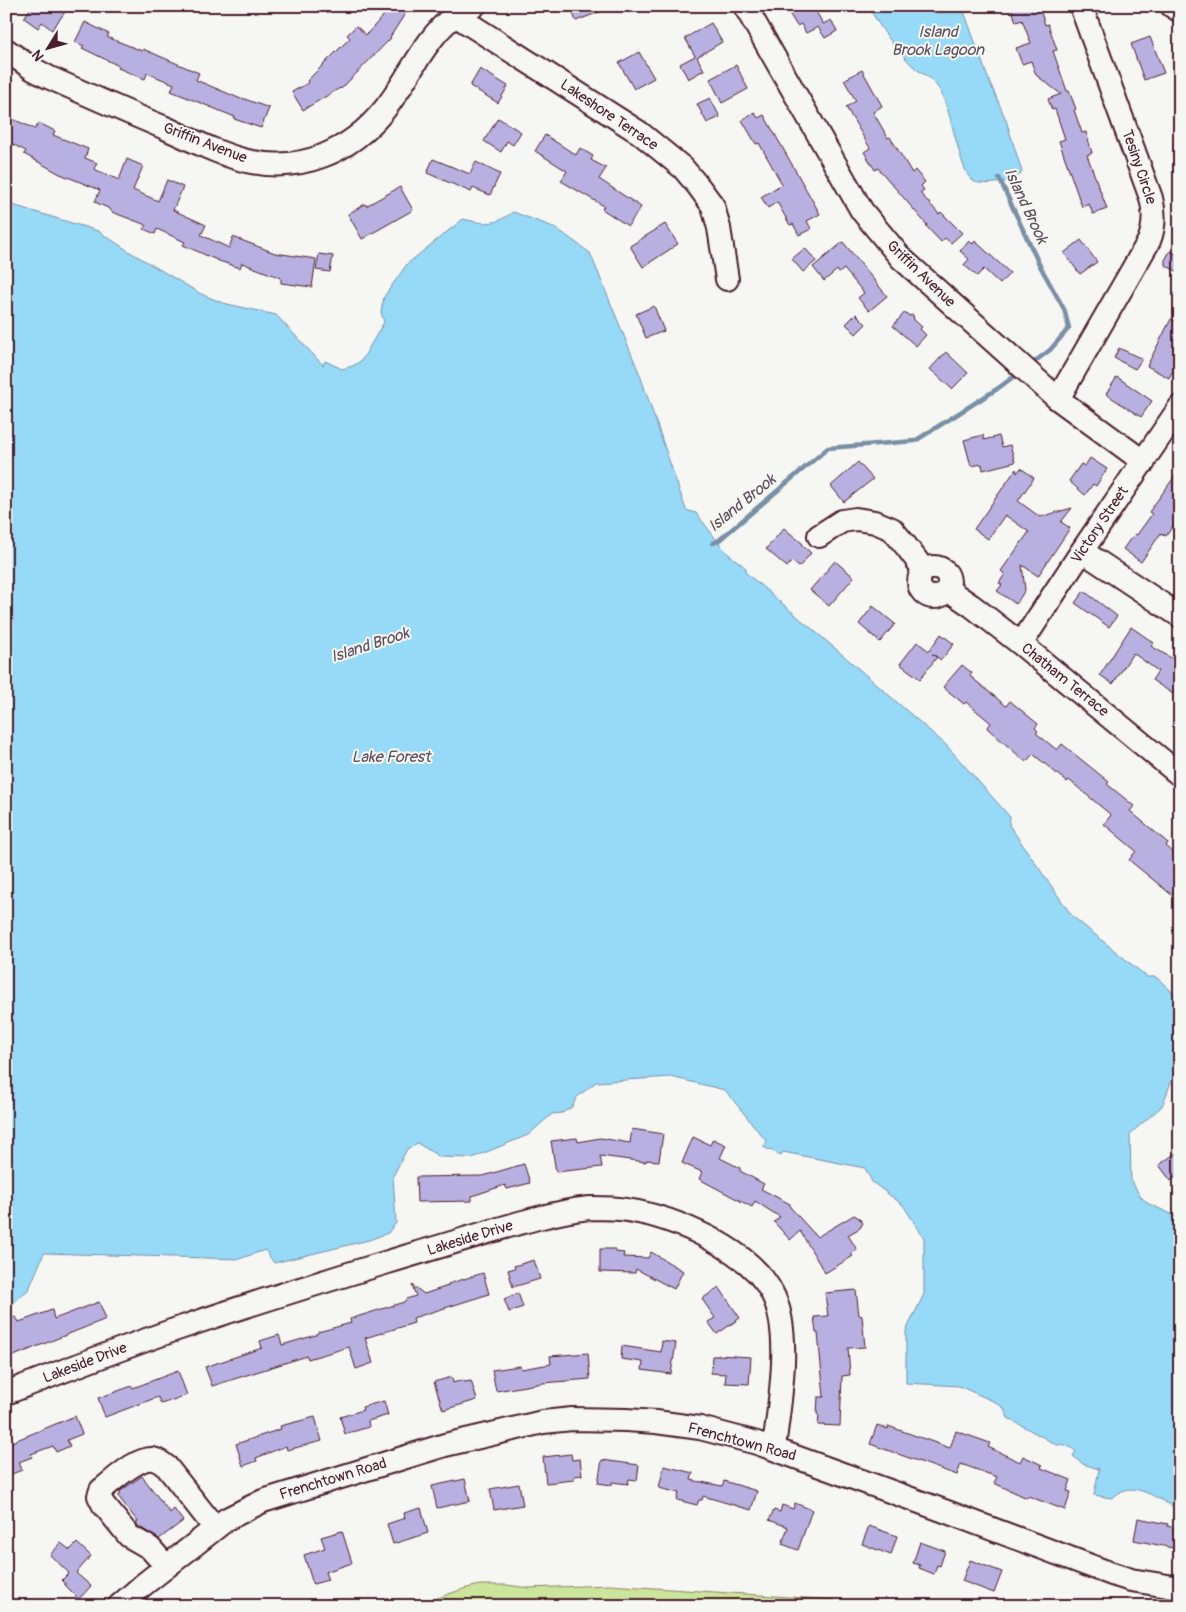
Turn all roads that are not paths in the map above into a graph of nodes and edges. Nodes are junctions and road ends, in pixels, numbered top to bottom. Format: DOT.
graph roads {
  1 [pos="745,6"];
  2 [pos="1081,6"];
  3 [pos="1172,6"];
  4 [pos="1180,10"];
  5 [pos="465,11"];
  6 [pos="6,50"];
  7 [pos="727,279"];
  8 [pos="1058,399"];
  9 [pos="1180,407"];
  10 [pos="1144,462"];
  11 [pos="819,536"];
  12 [pos="1082,551"];
  13 [pos="1180,616"];
  14 [pos="1021,644"];
  15 [pos="1180,775"];
  16 [pos="6,1393"];
  17 [pos="774,1448"];
  18 [pos="215,1528"];
  19 [pos="166,1566"];
  20 [pos="1180,1588"];
  21 [pos="120,1606"];
  1 -- 8 [label="street, Griffin Avenue"];
  2 -- 8 [label="street, Tesiny Circle"];
  3 -- 4 [label="street"];
  5 -- 6 [label="street, Griffin Avenue"];
  5 -- 7 [label="street, Lakeshore Terrace"];
  8 -- 10 [label="street, Griffin Avenue"];
  9 -- 10 [label="street, Victory Street"];
  10 -- 12 [label="street, Victory Street"];
  11 -- 14 [label="street, Chatham Terrace"];
  12 -- 13 [label="street"];
  12 -- 14 [label="street, Victory Street"];
  14 -- 15 [label="street, Chatham Terrace"];
  16 -- 17 [label="street, Lakeside Drive"];
  17 -- 18 [label="street, Frenchtown Road"];
  17 -- 20 [label="street, Frenchtown Road"];
  18 -- 19 [label="street, Frenchtown Road"];
  18 -- 19 [label="street"];
  19 -- 21 [label="street, Frenchtown Road"];
}
